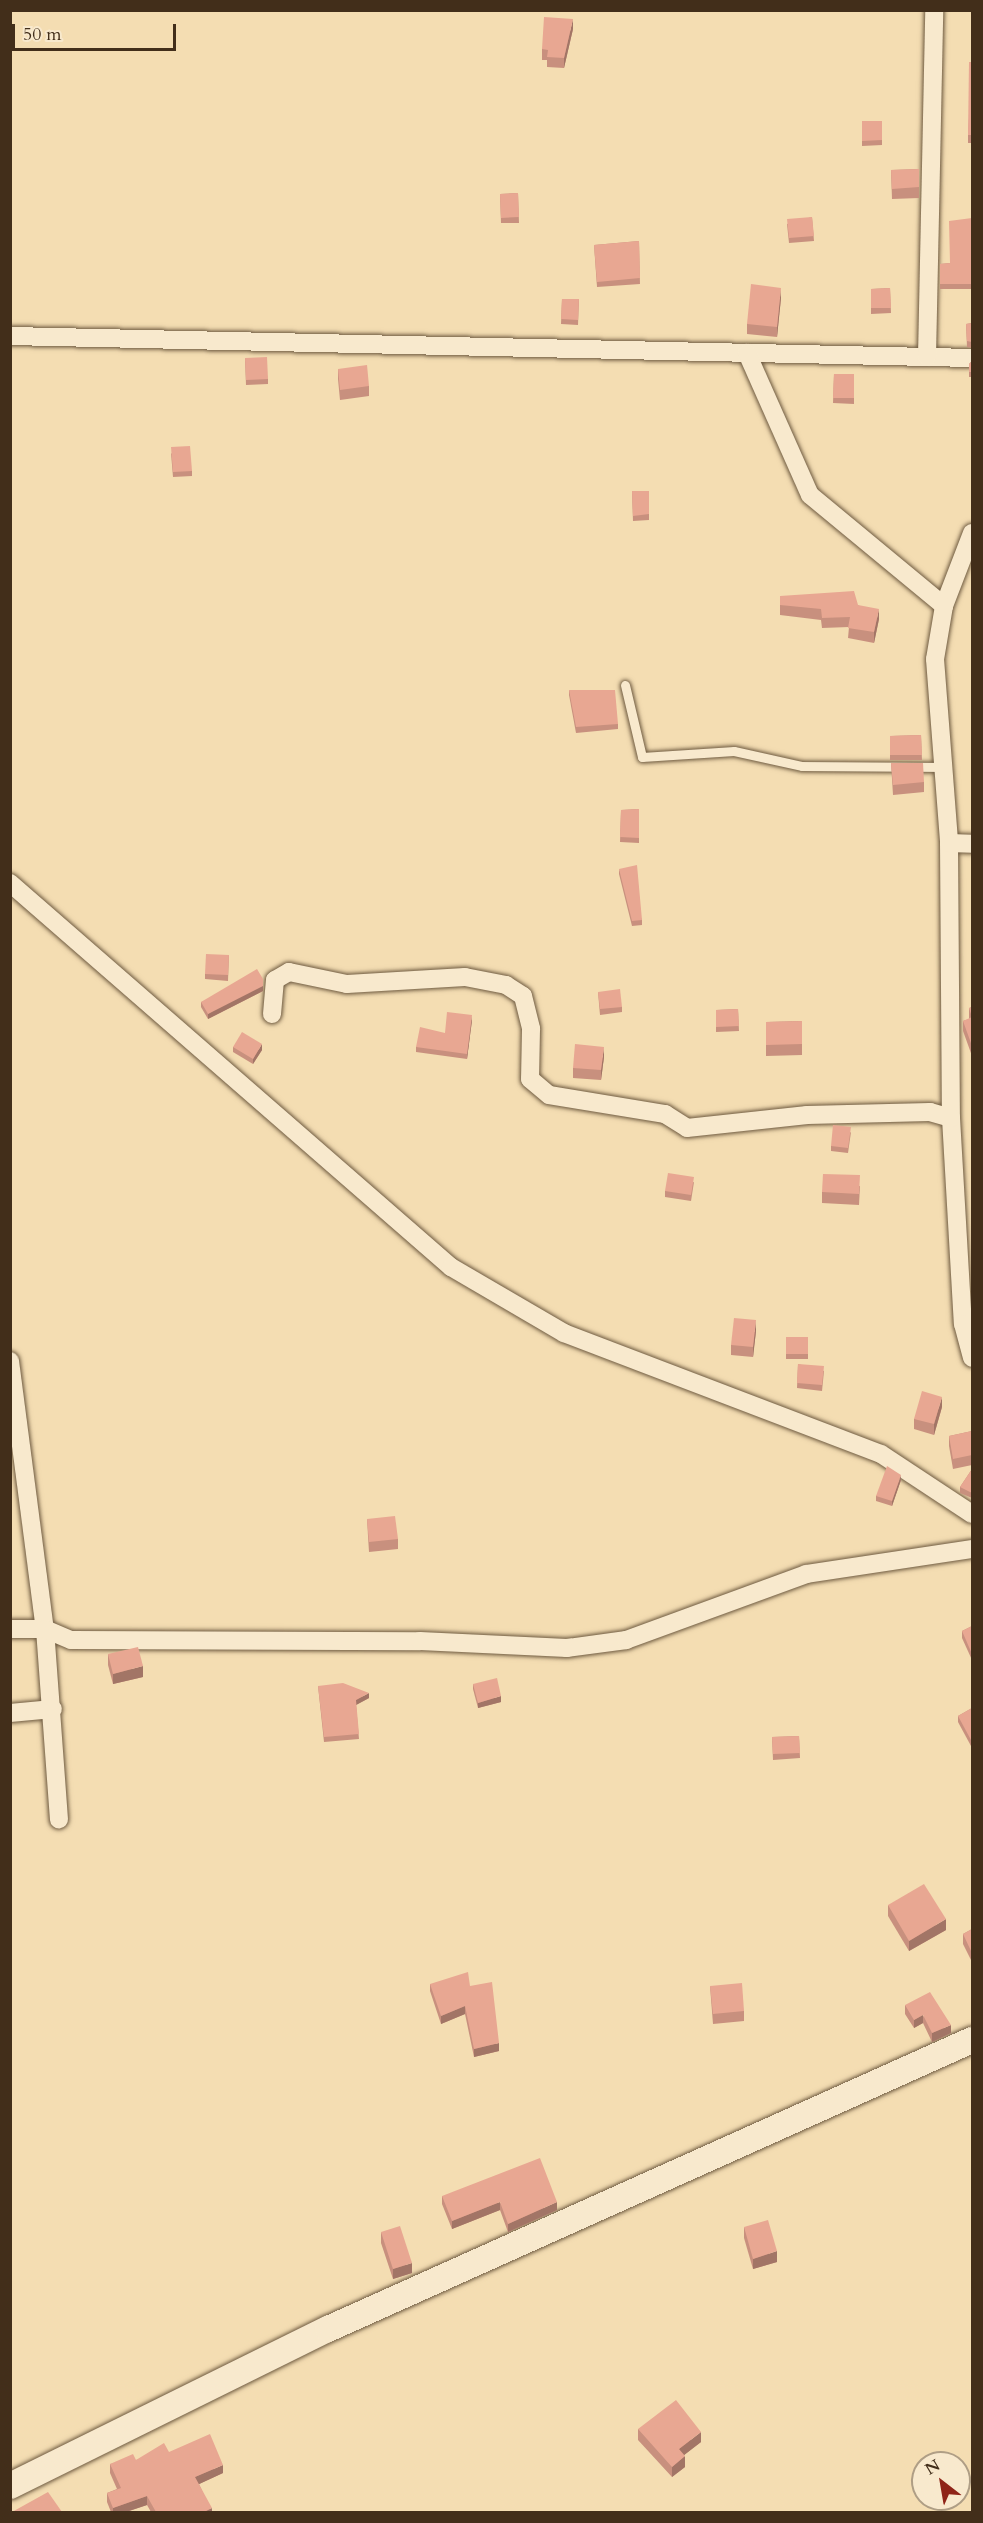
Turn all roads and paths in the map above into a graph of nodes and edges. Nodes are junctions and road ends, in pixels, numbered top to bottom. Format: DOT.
graph roads {
  1 [pos="934,10"];
  2 [pos="10,336"];
  3 [pos="747,353"];
  4 [pos="927,357"];
  5 [pos="972,358"];
  6 [pos="972,532"];
  7 [pos="944,606"];
  8 [pos="625,685"];
  9 [pos="944,767"];
  10 [pos="949,843"];
  11 [pos="972,844"];
  12 [pos="10,883"];
  13 [pos="272,1014"];
  14 [pos="951,1118"];
  15 [pos="972,1358"];
  16 [pos="10,1361"];
  17 [pos="972,1514"];
  18 [pos="972,1549"];
  19 [pos="10,1629"];
  20 [pos="45,1629"];
  21 [pos="53,1709"];
  22 [pos="10,1713"];
  23 [pos="59,1819"];
  24 [pos="972,2040"];
  25 [pos="10,2486"];
  1 -- 4 [label="street"];
  2 -- 3 [label="street"];
  3 -- 4 [label="street"];
  3 -- 7 [label="street"];
  4 -- 5 [label="street"];
  6 -- 7 [label="street"];
  7 -- 9 [label="street"];
  8 -- 9 [label="lane"];
  9 -- 10 [label="street"];
  10 -- 11 [label="street"];
  10 -- 14 [label="street"];
  12 -- 17 [label="street"];
  13 -- 14 [label="street"];
  14 -- 15 [label="street"];
  16 -- 20 [label="street"];
  18 -- 20 [label="street"];
  19 -- 20 [label="street"];
  20 -- 21 [label="street"];
  21 -- 22 [label="street"];
  21 -- 23 [label="street"];
  24 -- 25 [label="main road"];
}
